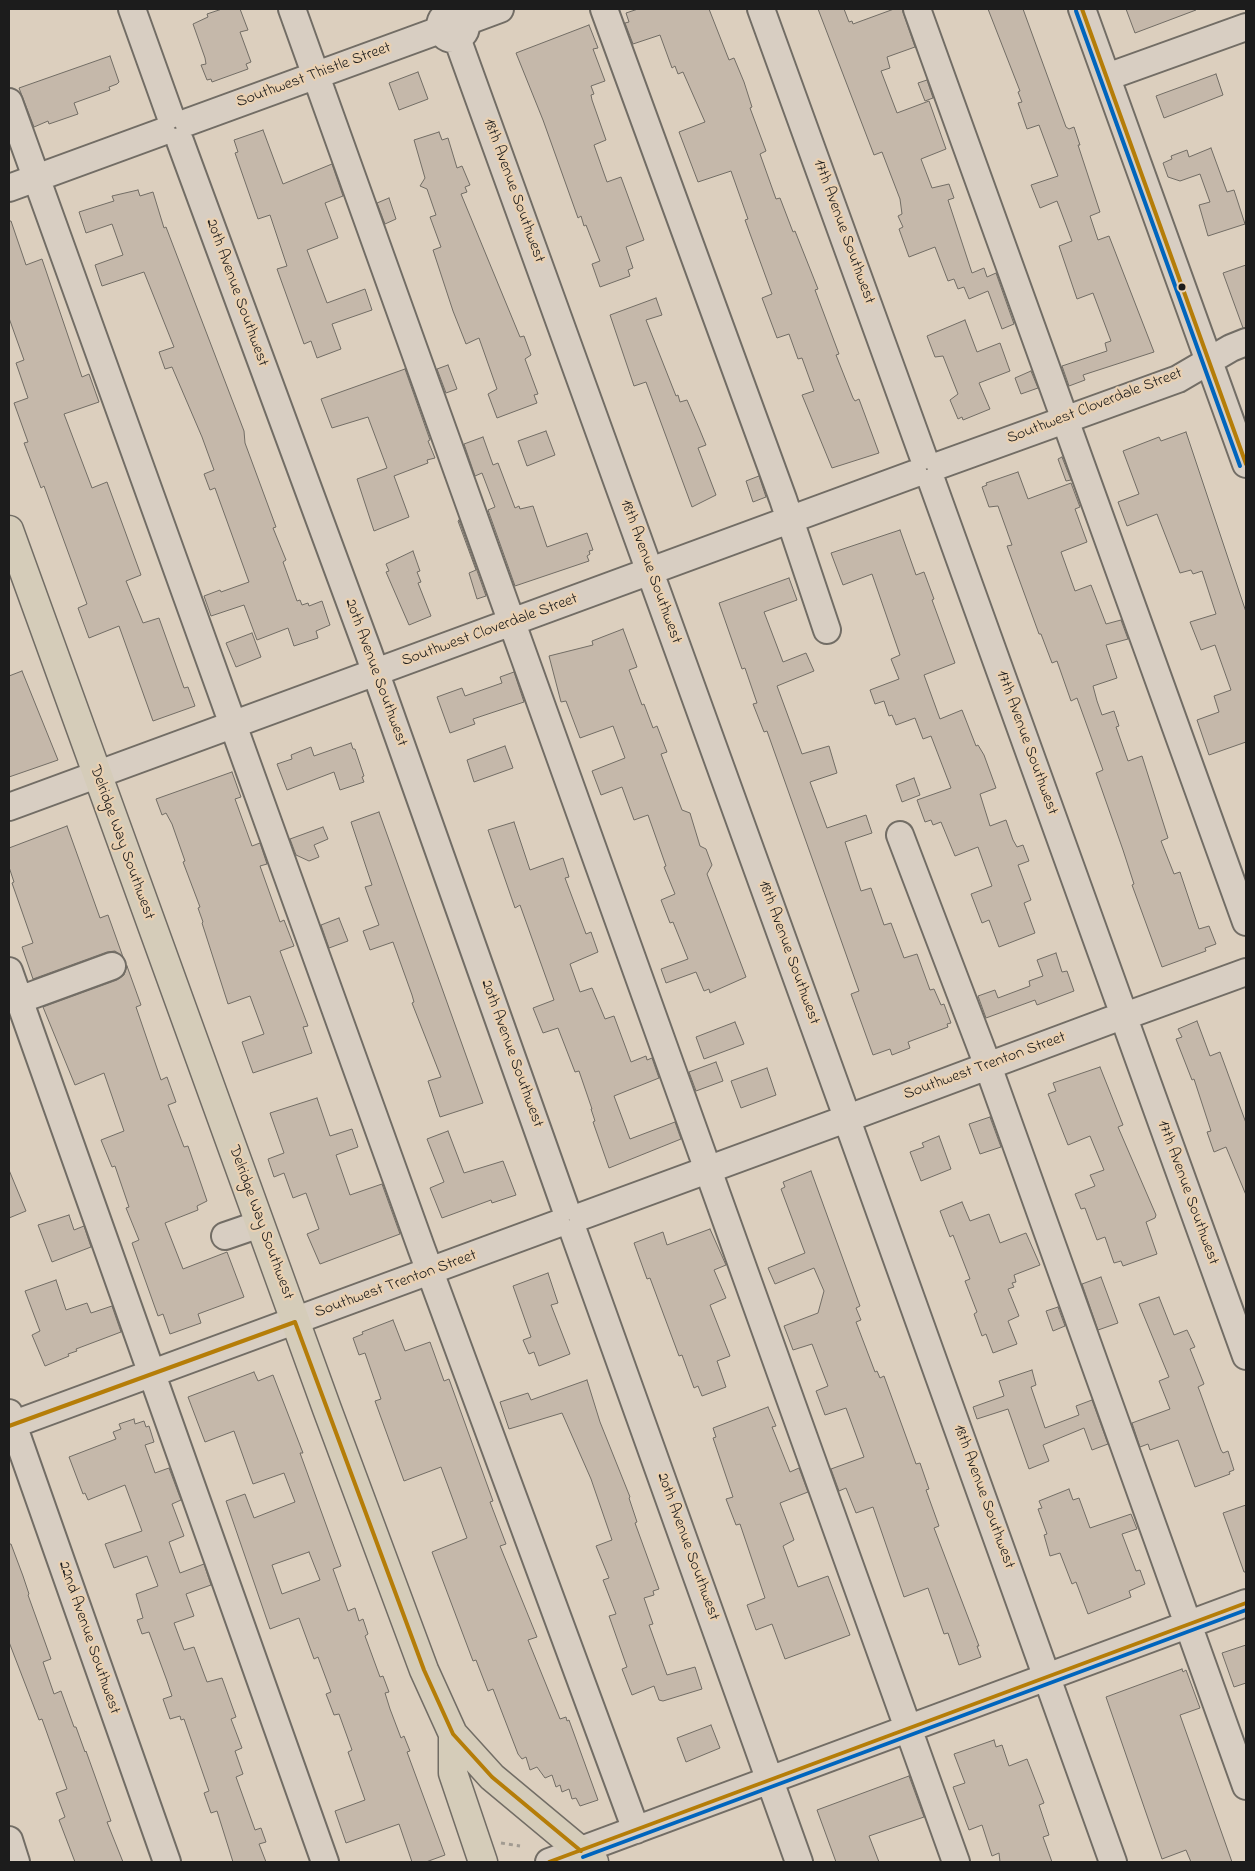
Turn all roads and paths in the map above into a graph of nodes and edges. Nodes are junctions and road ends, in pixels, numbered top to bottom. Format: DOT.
graph roads {
  1 [pos="132,9"];
  2 [pos="292,9"];
  3 [pos="500,9"];
  4 [pos="604,9"];
  5 [pos="762,9"];
  6 [pos="917,9"];
  7 [pos="1082,9"];
  8 [pos="452,23"];
  9 [pos="1246,27"];
  10 [pos="316,76"];
  11 [pos="1107,77"];
  12 [pos="9,102"];
  13 [pos="175,128"];
  14 [pos="36,178"];
  15 [pos="9,188"];
  16 [pos="1246,342"];
  17 [pos="1209,360"];
  18 [pos="1066,419"];
  19 [pos="1246,464"];
  20 [pos="927,469"];
  21 [pos="791,520"];
  22 [pos="9,530"];
  23 [pos="650,572"];
  24 [pos="513,623"];
  25 [pos="827,630"];
  26 [pos="376,673"];
  27 [pos="233,725"];
  28 [pos="96,775"];
  29 [pos="9,807"];
  30 [pos="900,836"];
  31 [pos="1246,922"];
  32 [pos="112,966"];
  33 [pos="9,971"];
  34 [pos="1246,972"];
  35 [pos="19,1000"];
  36 [pos="1124,1016"];
  37 [pos="988,1066"];
  38 [pos="847,1118"];
  39 [pos="708,1168"];
  40 [pos="570,1220"];
  41 [pos="260,1224"];
  42 [pos="226,1236"];
  43 [pos="430,1272"];
  44 [pos="295,1322"];
  45 [pos="1246,1356"];
  46 [pos="150,1374"];
  47 [pos="10,1421"];
  48 [pos="1246,1603"];
  49 [pos="1189,1624"];
  50 [pos="1047,1676"];
  51 [pos="908,1728"];
  52 [pos="453,1734"];
  53 [pos="770,1779"];
  54 [pos="1246,1786"];
  55 [pos="636,1830"];
  56 [pos="9,1840"];
  57 [pos="588,1857"];
  58 [pos="16,1862"];
  59 [pos="168,1862"];
  60 [pos="325,1862"];
  61 [pos="483,1862"];
  62 [pos="549,1862"];
  63 [pos="799,1862"];
  64 [pos="956,1862"];
  65 [pos="1113,1862"];
  1 -- 13 [label="street, 20th Avenue Southwest"];
  2 -- 10 [label="street"];
  3 -- 8 [label="street, Southwest Thistle Street"];
  4 -- 21 [label="street"];
  5 -- 20 [label="street, 17th Avenue Southwest"];
  6 -- 18 [label="street"];
  7 -- 11 [label="street"];
  8 -- 10 [label="street, Southwest Thistle Street"];
  8 -- 23 [label="street, 18th Avenue Southwest"];
  9 -- 11 [label="street"];
  10 -- 13 [label="street, Southwest Thistle Street"];
  10 -- 24 [label="street"];
  11 -- 17 [label="street"];
  12 -- 14 [label="street"];
  13 -- 14 [label="street, Southwest Thistle Street"];
  13 -- 26 [label="street, 20th Avenue Southwest"];
  14 -- 15 [label="street, Southwest Thistle Street"];
  14 -- 27 [label="street"];
  16 -- 17 [label="street, Southwest Cloverdale Street"];
  17 -- 18 [label="street, Southwest Cloverdale Street"];
  17 -- 19 [label="street"];
  18 -- 20 [label="street, Southwest Cloverdale Street"];
  18 -- 31 [label="street"];
  20 -- 21 [label="street, Southwest Cloverdale Street"];
  20 -- 36 [label="street, 17th Avenue Southwest"];
  21 -- 23 [label="street, Southwest Cloverdale Street"];
  21 -- 25 [label="street"];
  22 -- 28 [label="main road, Delridge Way Southwest"];
  23 -- 24 [label="street, Southwest Cloverdale Street"];
  23 -- 38 [label="street, 18th Avenue Southwest"];
  24 -- 26 [label="street, Southwest Cloverdale Street"];
  24 -- 39 [label="street"];
  26 -- 27 [label="street, Southwest Cloverdale Street"];
  26 -- 40 [label="street, 20th Avenue Southwest"];
  27 -- 28 [label="street, Southwest Cloverdale Street"];
  27 -- 43 [label="street"];
  28 -- 29 [label="street, Southwest Cloverdale Street"];
  28 -- 41 [label="main road, Delridge Way Southwest"];
  30 -- 37 [label="street"];
  32 -- 35 [label="street"];
  33 -- 35 [label="street"];
  34 -- 36 [label="street, Southwest Trenton Street"];
  35 -- 46 [label="street"];
  36 -- 37 [label="street, Southwest Trenton Street"];
  36 -- 45 [label="street, 17th Avenue Southwest"];
  37 -- 38 [label="street, Southwest Trenton Street"];
  37 -- 49 [label="street"];
  38 -- 39 [label="street, Southwest Trenton Street"];
  38 -- 50 [label="street, 18th Avenue Southwest"];
  39 -- 40 [label="street, Southwest Trenton Street"];
  39 -- 51 [label="street"];
  40 -- 43 [label="street, Southwest Trenton Street"];
  40 -- 53 [label="street, 20th Avenue Southwest"];
  41 -- 42 [label="street"];
  41 -- 44 [label="main road, Delridge Way Southwest"];
  43 -- 44 [label="street, Southwest Trenton Street"];
  43 -- 55 [label="street"];
  44 -- 46 [label="street, Southwest Trenton Street"];
  44 -- 52 [label="main road, Delridge Way Southwest"];
  46 -- 47 [label="street, Southwest Trenton Street"];
  46 -- 60 [label="street"];
  47 -- 59 [label="street, 22nd Avenue Southwest"];
  48 -- 49 [label="street"];
  49 -- 50 [label="street"];
  49 -- 54 [label="street"];
  50 -- 51 [label="street"];
  50 -- 65 [label="street, 18th Avenue Southwest"];
  51 -- 53 [label="street"];
  51 -- 64 [label="street"];
  52 -- 57 [label="main road, Delridge Way Southwest"];
  52 -- 61 [label="main road"];
  53 -- 55 [label="street"];
  53 -- 63 [label="street, 20th Avenue Southwest"];
  55 -- 57 [label="street"];
  56 -- 58 [label="street"];
  57 -- 62 [label="street"];
}
